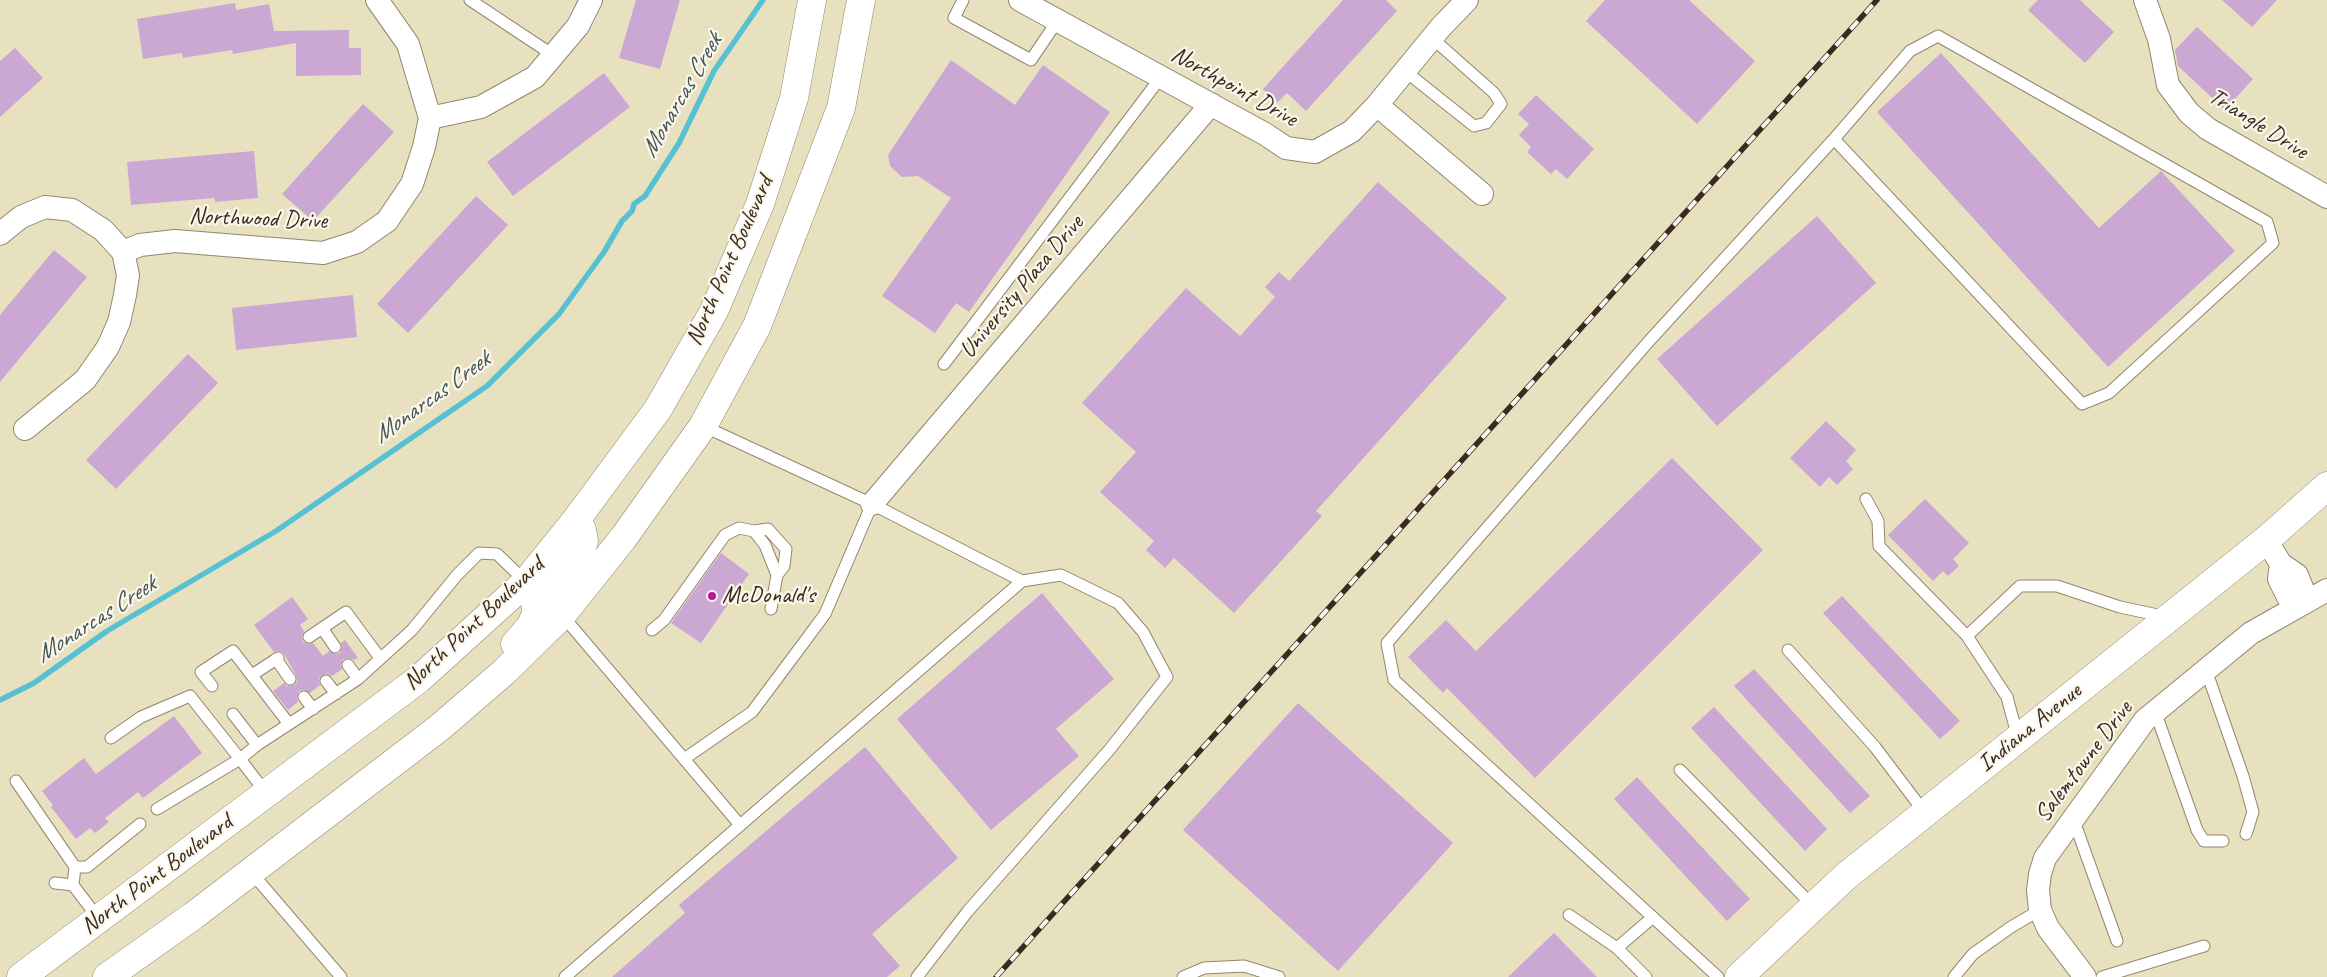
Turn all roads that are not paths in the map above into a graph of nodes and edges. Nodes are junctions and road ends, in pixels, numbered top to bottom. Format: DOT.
graph roads {
  1 [pos="377,0"];
  2 [pos="470,0"];
  3 [pos="591,0"];
  4 [pos="812,0"];
  5 [pos="848,0"];
  6 [pos="861,0"];
  7 [pos="963,0"];
  8 [pos="1467,0"];
  9 [pos="1035,3"];
  10 [pos="2151,3"];
  11 [pos="1058,20"];
  12 [pos="1432,38"];
  13 [pos="553,55"];
  14 [pos="1405,71"];
  15 [pos="1161,77"];
  16 [pos="1211,104"];
  17 [pos="1377,105"];
  18 [pos="430,118"];
  19 [pos="833,132"];
  20 [pos="1834,139"];
  21 [pos="1482,194"];
  22 [pos="2327,197"];
  23 [pos="0,234"];
  24 [pos="123,252"];
  25 [pos="944,364"];
  26 [pos="703,426"];
  27 [pos="25,429"];
  28 [pos="2327,486"];
  29 [pos="1866,499"];
  30 [pos="872,504"];
  31 [pos="576,520"];
  32 [pos="754,531"];
  33 [pos="2266,540"];
  34 [pos="777,575"];
  35 [pos="1022,581"];
  36 [pos="526,582"];
  37 [pos="2327,590"];
  38 [pos="2298,601"];
  39 [pos="771,609"];
  40 [pos="562,616"];
  41 [pos="2168,618"];
  42 [pos="322,628"];
  43 [pos="652,630"];
  44 [pos="1967,636"];
  45 [pos="309,637"];
  46 [pos="335,647"];
  47 [pos="1788,650"];
  48 [pos="380,658"];
  49 [pos="348,665"];
  50 [pos="2206,670"];
  51 [pos="504,672"];
  52 [pos="252,675"];
  53 [pos="290,679"];
  54 [pos="358,679"];
  55 [pos="326,681"];
  56 [pos="212,686"];
  57 [pos="336,694"];
  58 [pos="304,697"];
  59 [pos="313,709"];
  60 [pos="2155,712"];
  61 [pos="233,714"];
  62 [pos="289,724"];
  63 [pos="111,738"];
  64 [pos="2018,738"];
  65 [pos="257,745"];
  66 [pos="240,759"];
  67 [pos="684,759"];
  68 [pos="1680,770"];
  69 [pos="16,781"];
  70 [pos="266,793"];
  71 [pos="157,809"];
  72 [pos="1925,813"];
  73 [pos="2073,818"];
  74 [pos="140,824"];
  75 [pos="740,825"];
  76 [pos="2246,834"];
  77 [pos="2223,841"];
  78 [pos="76,867"];
  79 [pos="251,872"];
  80 [pos="55,883"];
  81 [pos="74,885"];
  82 [pos="1813,906"];
  83 [pos="2040,910"];
  84 [pos="1569,915"];
  85 [pos="1652,917"];
  86 [pos="98,918"];
  87 [pos="2116,941"];
  88 [pos="2204,946"];
  89 [pos="1617,948"];
  90 [pos="120,973"];
  91 [pos="21,977"];
  92 [pos="341,977"];
  93 [pos="565,977"];
  94 [pos="917,977"];
  95 [pos="1183,977"];
  96 [pos="1279,977"];
  97 [pos="1646,977"];
  98 [pos="1718,977"];
  99 [pos="1739,977"];
  100 [pos="1954,977"];
  101 [pos="2085,977"];
  102 [pos="2102,977"];
  1 -- 18 [label="street, Northwood Drive"];
  2 -- 13 [label="lane"];
  3 -- 13 [label="street"];
  4 -- 31 [label="main road, North Point Boulevard"];
  5 -- 19 [label="main road"];
  6 -- 19 [label="main road, North Point Boulevard"];
  7 -- 11 [label="lane"];
  8 -- 12 [label="street, Northpoint Drive"];
  9 -- 11 [label="street, Northpoint Drive"];
  10 -- 22 [label="street, Triangle Drive"];
  11 -- 15 [label="street, Northpoint Drive"];
  12 -- 14 [label="street, Northpoint Drive"];
  12 -- 14 [label="lane"];
  13 -- 18 [label="street"];
  14 -- 17 [label="street, Northpoint Drive"];
  15 -- 16 [label="street, Northpoint Drive"];
  15 -- 25 [label="lane"];
  16 -- 17 [label="street, Northpoint Drive"];
  16 -- 30 [label="street, University Plaza Drive"];
  17 -- 21 [label="street"];
  18 -- 24 [label="street, Northwood Drive"];
  19 -- 26 [label="main road, North Point Boulevard"];
  20 -- 20 [label="lane"];
  20 -- 85 [label="lane"];
  23 -- 24 [label="street"];
  24 -- 27 [label="street"];
  26 -- 30 [label="lane"];
  26 -- 40 [label="main road, North Point Boulevard"];
  28 -- 33 [label="main road, Indiana Avenue"];
  29 -- 44 [label="lane"];
  30 -- 35 [label="lane"];
  30 -- 67 [label="lane"];
  31 -- 36 [label="main road, North Point Boulevard"];
  31 -- 40 [label="main road"];
  32 -- 34 [label="lane"];
  32 -- 34 [label="lane"];
  32 -- 43 [label="lane"];
  33 -- 38 [label="street"];
  33 -- 41 [label="main road, Indiana Avenue"];
  34 -- 39 [label="lane"];
  35 -- 75 [label="lane"];
  35 -- 94 [label="lane"];
  36 -- 48 [label="lane"];
  36 -- 51 [label="main road"];
  36 -- 70 [label="main road, North Point Boulevard"];
  37 -- 38 [label="street, Salemtowne Drive"];
  38 -- 50 [label="street, Salemtowne Drive"];
  40 -- 51 [label="main road, North Point Boulevard"];
  40 -- 67 [label="lane"];
  41 -- 44 [label="lane"];
  41 -- 64 [label="main road, Indiana Avenue"];
  42 -- 45 [label="lane"];
  42 -- 46 [label="lane"];
  42 -- 48 [label="lane"];
  44 -- 64 [label="lane"];
  47 -- 72 [label="lane"];
  48 -- 54 [label="lane"];
  49 -- 54 [label="lane"];
  50 -- 60 [label="street, Salemtowne Drive"];
  50 -- 76 [label="lane"];
  51 -- 79 [label="main road, North Point Boulevard"];
  52 -- 53 [label="lane"];
  52 -- 56 [label="lane"];
  52 -- 62 [label="lane"];
  54 -- 57 [label="lane"];
  55 -- 57 [label="lane"];
  57 -- 59 [label="lane"];
  58 -- 59 [label="lane"];
  59 -- 62 [label="lane"];
  60 -- 73 [label="street, Salemtowne Drive"];
  60 -- 77 [label="lane"];
  61 -- 65 [label="lane"];
  62 -- 65 [label="lane"];
  63 -- 66 [label="lane"];
  64 -- 72 [label="main road, Indiana Avenue"];
  65 -- 66 [label="lane"];
  66 -- 70 [label="lane"];
  66 -- 71 [label="lane"];
  67 -- 75 [label="lane"];
  68 -- 82 [label="lane"];
  69 -- 78 [label="lane"];
  70 -- 86 [label="main road, North Point Boulevard"];
  72 -- 82 [label="main road, Indiana Avenue"];
  73 -- 83 [label="street, Salemtowne Drive"];
  73 -- 87 [label="lane"];
  74 -- 78 [label="lane"];
  75 -- 93 [label="lane"];
  78 -- 81 [label="lane"];
  79 -- 90 [label="main road, North Point Boulevard"];
  79 -- 92 [label="lane"];
  80 -- 81 [label="lane"];
  81 -- 86 [label="lane"];
  82 -- 99 [label="main road, Indiana Avenue"];
  83 -- 100 [label="lane"];
  83 -- 101 [label="street, Salemtowne Drive"];
  84 -- 89 [label="lane"];
  85 -- 89 [label="lane"];
  85 -- 98 [label="lane"];
  86 -- 91 [label="main road, North Point Boulevard"];
  88 -- 102 [label="lane"];
  89 -- 97 [label="lane"];
  95 -- 96 [label="lane"];
}
